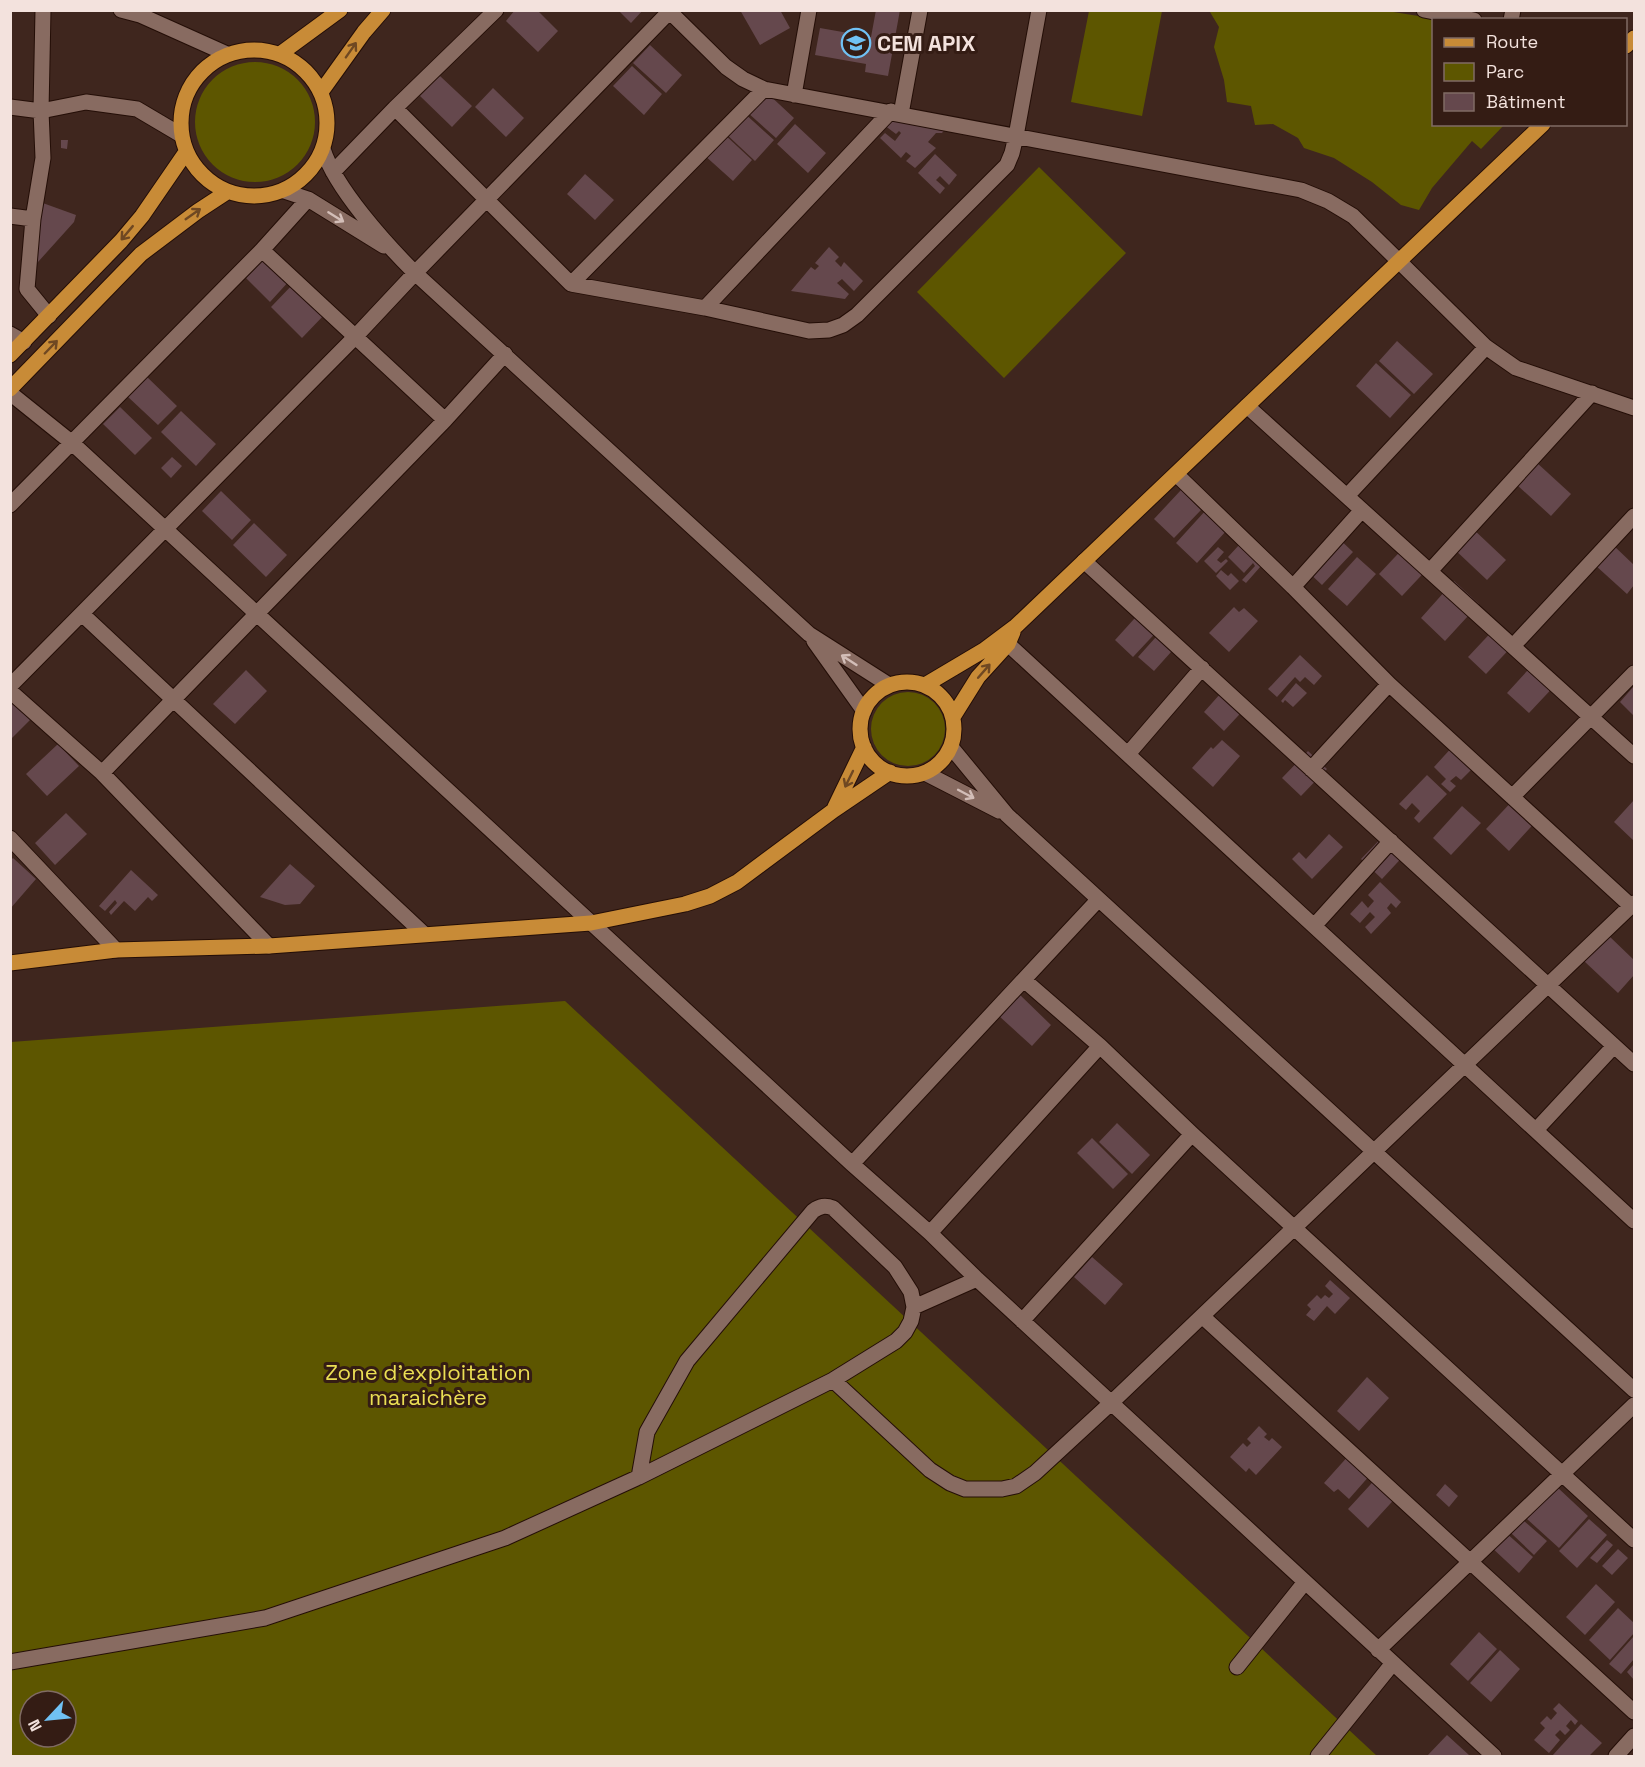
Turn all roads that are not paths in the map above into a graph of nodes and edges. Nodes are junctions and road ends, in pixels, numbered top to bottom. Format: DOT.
graph roads {
  1 [pos="43,10"];
  2 [pos="121,10"];
  3 [pos="340,10"];
  4 [pos="383,10"];
  5 [pos="809,10"];
  6 [pos="920,10"];
  7 [pos="1039,10"];
  8 [pos="1424,10"];
  9 [pos="493,11"];
  10 [pos="670,11"];
  11 [pos="1464,18"];
  12 [pos="226,54"];
  13 [pos="280,54"];
  14 [pos="764,88"];
  15 [pos="321,92"];
  16 [pos="794,95"];
  17 [pos="10,107"];
  18 [pos="395,108"];
  19 [pos="41,111"];
  20 [pos="896,112"];
  21 [pos="1541,126"];
  22 [pos="181,135"];
  23 [pos="1016,136"];
  24 [pos="323,149"];
  25 [pos="186,152"];
  26 [pos="333,172"];
  27 [pos="284,191"];
  28 [pos="227,192"];
  29 [pos="308,199"];
  30 [pos="486,200"];
  31 [pos="10,216"];
  32 [pos="33,219"];
  33 [pos="262,250"];
  34 [pos="392,250"];
  35 [pos="1399,262"];
  36 [pos="415,273"];
  37 [pos="571,284"];
  38 [pos="705,308"];
  39 [pos="49,316"];
  40 [pos="355,337"];
  41 [pos="17,338"];
  42 [pos="1486,347"];
  43 [pos="505,354"];
  44 [pos="10,355"];
  45 [pos="10,391"];
  46 [pos="1592,393"];
  47 [pos="1247,406"];
  48 [pos="1635,408"];
  49 [pos="445,420"];
  50 [pos="71,442"];
  51 [pos="1177,475"];
  52 [pos="1347,496"];
  53 [pos="10,505"];
  54 [pos="1362,510"];
  55 [pos="1635,516"];
  56 [pos="164,529"];
  57 [pos="1084,561"];
  58 [pos="1430,571"];
  59 [pos="1293,587"];
  60 [pos="82,614"];
  61 [pos="256,614"];
  62 [pos="1016,626"];
  63 [pos="809,634"];
  64 [pos="1008,644"];
  65 [pos="1513,646"];
  66 [pos="1202,669"];
  67 [pos="1635,673"];
  68 [pos="14,677"];
  69 [pos="1389,684"];
  70 [pos="925,685"];
  71 [pos="889,686"];
  72 [pos="10,691"];
  73 [pos="173,700"];
  74 [pos="864,711"];
  75 [pos="953,717"];
  76 [pos="1591,717"];
  77 [pos="864,747"];
  78 [pos="951,747"];
  79 [pos="1128,754"];
  80 [pos="1635,756"];
  81 [pos="1311,769"];
  82 [pos="890,772"];
  83 [pos="102,773"];
  84 [pos="926,773"];
  85 [pos="1512,797"];
  86 [pos="834,810"];
  87 [pos="1007,815"];
  88 [pos="10,838"];
  89 [pos="1391,841"];
  90 [pos="1098,900"];
  91 [pos="1633,905"];
  92 [pos="591,923"];
  93 [pos="1314,926"];
  94 [pos="424,934"];
  95 [pos="269,946"];
  96 [pos="116,950"];
  97 [pos="10,963"];
  98 [pos="1024,980"];
  99 [pos="1548,986"];
  100 [pos="1100,1046"];
  101 [pos="1614,1046"];
  102 [pos="1635,1064"];
  103 [pos="1465,1065"];
  104 [pos="1536,1130"];
  105 [pos="1192,1134"];
  106 [pos="1374,1152"];
  107 [pos="852,1164"];
  108 [pos="1635,1221"];
  109 [pos="1294,1227"];
  110 [pos="930,1233"];
  111 [pos="977,1279"];
  112 [pos="914,1307"];
  113 [pos="1202,1316"];
  114 [pos="1022,1320"];
  115 [pos="834,1380"];
  116 [pos="1635,1390"];
  117 [pos="1111,1403"];
  118 [pos="1635,1405"];
  119 [pos="1562,1473"];
  120 [pos="639,1477"];
  121 [pos="1635,1540"];
  122 [pos="1470,1562"];
  123 [pos="1305,1582"];
  124 [pos="1378,1650"];
  125 [pos="10,1662"];
  126 [pos="1393,1663"];
  127 [pos="1237,1667"];
  128 [pos="1635,1712"];
  129 [pos="1635,1736"];
  130 [pos="1318,1756"];
  131 [pos="1494,1756"];
  132 [pos="1616,1756"];
  1 -- 19 [label="street"];
  2 -- 12 [label="street"];
  3 -- 13 [label="main road"];
  15 -- 4 [label="main road, one-way"];
  5 -- 16 [label="street"];
  6 -- 20 [label="street"];
  7 -- 23 [label="street"];
  8 -- 11 [label="street"];
  9 -- 18 [label="street"];
  10 -- 14 [label="street"];
  10 -- 30 [label="street"];
  12 -- 13 [label="main road"];
  12 -- 22 [label="main road"];
  13 -- 15 [label="main road"];
  14 -- 16 [label="street"];
  14 -- 37 [label="street"];
  15 -- 24 [label="main road"];
  16 -- 20 [label="street"];
  17 -- 19 [label="street"];
  18 -- 26 [label="street"];
  18 -- 30 [label="street"];
  19 -- 22 [label="street"];
  19 -- 32 [label="street"];
  20 -- 23 [label="street"];
  20 -- 38 [label="street"];
  21 -- 35 [label="main road"];
  22 -- 25 [label="main road"];
  23 -- 35 [label="street"];
  23 -- 38 [label="street"];
  24 -- 26 [label="street"];
  24 -- 27 [label="main road"];
  25 -- 28 [label="main road"];
  25 -- 39 [label="main road, one-way"];
  26 -- 34 [label="street"];
  27 -- 28 [label="main road"];
  27 -- 29 [label="street"];
  45 -- 28 [label="main road, one-way"];
  29 -- 33 [label="street"];
  29 -- 34 [label="street, one-way"];
  30 -- 36 [label="street"];
  30 -- 37 [label="street"];
  31 -- 32 [label="street"];
  32 -- 39 [label="street"];
  33 -- 40 [label="street"];
  33 -- 50 [label="street"];
  34 -- 36 [label="street"];
  35 -- 42 [label="street"];
  35 -- 47 [label="main road"];
  36 -- 40 [label="street"];
  36 -- 43 [label="street"];
  37 -- 38 [label="street"];
  39 -- 41 [label="main road"];
  40 -- 49 [label="street"];
  40 -- 56 [label="street"];
  41 -- 44 [label="main road"];
  42 -- 46 [label="street"];
  42 -- 52 [label="street"];
  43 -- 49 [label="street"];
  43 -- 63 [label="street"];
  45 -- 50 [label="street"];
  46 -- 48 [label="street"];
  46 -- 58 [label="street"];
  47 -- 51 [label="main road"];
  47 -- 52 [label="street"];
  49 -- 61 [label="street"];
  50 -- 53 [label="street"];
  50 -- 56 [label="street"];
  51 -- 57 [label="main road"];
  51 -- 59 [label="street"];
  52 -- 54 [label="street"];
  54 -- 58 [label="street"];
  54 -- 59 [label="street"];
  55 -- 65 [label="street"];
  56 -- 60 [label="street"];
  56 -- 61 [label="street"];
  57 -- 62 [label="main road"];
  57 -- 66 [label="street"];
  58 -- 65 [label="street"];
  59 -- 69 [label="street"];
  60 -- 68 [label="street"];
  60 -- 73 [label="street"];
  61 -- 73 [label="street"];
  61 -- 92 [label="street"];
  62 -- 64 [label="main road"];
  62 -- 70 [label="main road"];
  71 -- 63 [label="street, one-way"];
  63 -- 74 [label="street"];
  75 -- 64 [label="main road, one-way"];
  64 -- 79 [label="street"];
  65 -- 76 [label="street"];
  66 -- 79 [label="street"];
  66 -- 81 [label="street"];
  67 -- 76 [label="street"];
  69 -- 81 [label="street"];
  69 -- 85 [label="street"];
  70 -- 71 [label="main road"];
  70 -- 75 [label="main road"];
  71 -- 74 [label="main road"];
  72 -- 83 [label="street"];
  73 -- 83 [label="street"];
  73 -- 94 [label="street"];
  74 -- 77 [label="main road"];
  75 -- 78 [label="main road"];
  76 -- 80 [label="street"];
  76 -- 85 [label="street"];
  77 -- 82 [label="main road"];
  77 -- 86 [label="main road, one-way"];
  78 -- 84 [label="main road"];
  78 -- 87 [label="street"];
  79 -- 93 [label="street"];
  81 -- 89 [label="street"];
  82 -- 84 [label="main road"];
  82 -- 86 [label="main road"];
  83 -- 95 [label="street"];
  84 -- 87 [label="street, one-way"];
  85 -- 91 [label="street"];
  86 -- 92 [label="main road"];
  87 -- 90 [label="street"];
  88 -- 96 [label="street"];
  89 -- 93 [label="street"];
  89 -- 99 [label="street"];
  90 -- 98 [label="street"];
  90 -- 106 [label="street"];
  91 -- 99 [label="street"];
  92 -- 94 [label="main road"];
  92 -- 107 [label="street"];
  93 -- 103 [label="street"];
  94 -- 95 [label="main road"];
  95 -- 96 [label="main road"];
  96 -- 97 [label="main road"];
  98 -- 100 [label="street"];
  98 -- 107 [label="street"];
  99 -- 101 [label="street"];
  99 -- 103 [label="street"];
  100 -- 105 [label="street"];
  100 -- 110 [label="street"];
  101 -- 102 [label="street"];
  101 -- 104 [label="street"];
  103 -- 104 [label="street"];
  103 -- 106 [label="street"];
  104 -- 108 [label="street"];
  105 -- 109 [label="street"];
  105 -- 114 [label="street"];
  106 -- 109 [label="street"];
  106 -- 116 [label="street"];
  107 -- 110 [label="street"];
  109 -- 113 [label="street"];
  109 -- 119 [label="street"];
  110 -- 111 [label="street"];
  111 -- 112 [label="street"];
  111 -- 114 [label="street"];
  112 -- 115 [label="street"];
  112 -- 120 [label="street"];
  113 -- 117 [label="street"];
  113 -- 122 [label="street"];
  114 -- 117 [label="street"];
  115 -- 117 [label="street"];
  115 -- 120 [label="street"];
  117 -- 123 [label="street"];
  118 -- 119 [label="street"];
  119 -- 121 [label="street"];
  119 -- 122 [label="street"];
  120 -- 125 [label="street"];
  122 -- 124 [label="street"];
  122 -- 128 [label="street"];
  123 -- 124 [label="street"];
  123 -- 127 [label="street"];
  124 -- 126 [label="street"];
  126 -- 130 [label="street"];
  126 -- 131 [label="street"];
  129 -- 132 [label="street"];
}
